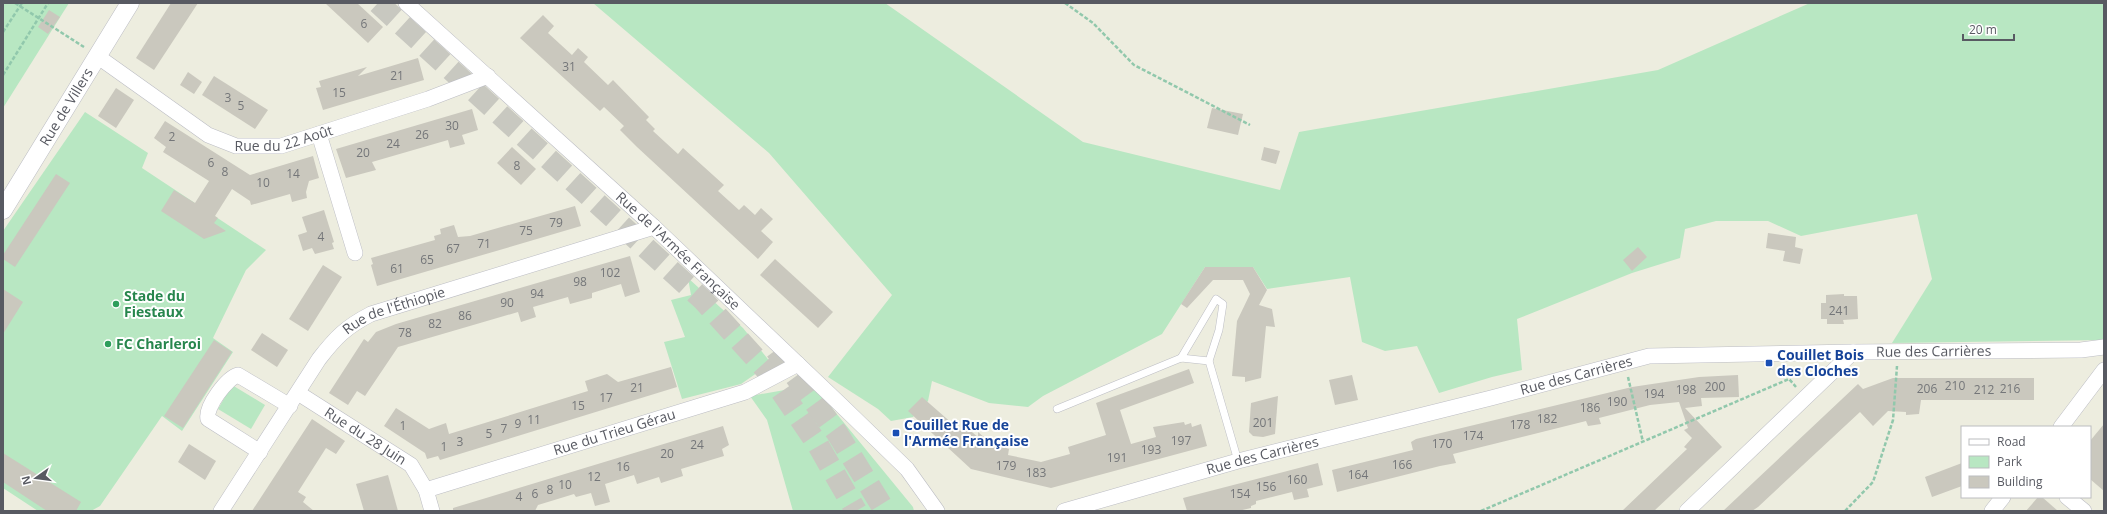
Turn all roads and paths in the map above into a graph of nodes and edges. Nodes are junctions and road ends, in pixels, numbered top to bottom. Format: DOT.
graph roads {
  1 [pos="15,3"];
  2 [pos="22,3"];
  3 [pos="48,3"];
  4 [pos="130,3"];
  5 [pos="406,3"];
  6 [pos="1065,3"];
  7 [pos="20,6"];
  8 [pos="38,18"];
  9 [pos="3,32"];
  10 [pos="97,56"];
  11 [pos="3,75"];
  12 [pos="488,76"];
  13 [pos="1250,125"];
  14 [pos="319,134"];
  15 [pos="3,210"];
  16 [pos="654,227"];
  17 [pos="355,253"];
  18 [pos="2104,347"];
  19 [pos="1853,352"];
  20 [pos="1898,353"];
  21 [pos="1181,358"];
  22 [pos="1209,360"];
  23 [pos="1625,362"];
  24 [pos="798,364"];
  25 [pos="2104,370"];
  26 [pos="1806,397"];
  27 [pos="294,400"];
  28 [pos="1058,409"];
  29 [pos="2062,426"];
  30 [pos="1643,442"];
  31 [pos="260,452"];
  32 [pos="1238,461"];
  33 [pos="426,490"];
  34 [pos="2003,498"];
  35 [pos="2068,498"];
  36 [pos="221,511"];
  37 [pos="432,511"];
  38 [pos="937,511"];
  39 [pos="1064,511"];
  40 [pos="1481,511"];
  41 [pos="1687,511"];
  42 [pos="1845,511"];
  43 [pos="1992,511"];
  44 [pos="2084,511"];
  1 -- 7 [label="path"];
  2 -- 7 [label="path"];
  3 -- 8 [label="path"];
  4 -- 10 [label="street, Rue de Villers"];
  5 -- 12 [label="street, Rue de l'Armée Française"];
  6 -- 13 [label="path"];
  7 -- 8 [label="path"];
  7 -- 9 [label="path"];
  8 -- 10 [label="path"];
  8 -- 11 [label="path"];
  10 -- 14 [label="street, Rue du 22 Août"];
  10 -- 15 [label="street, Rue de Villers"];
  12 -- 14 [label="street, Rue du 22 Août"];
  12 -- 16 [label="street, Rue de l'Armée Française"];
  14 -- 17 [label="street"];
  16 -- 24 [label="street, Rue de l'Armée Française"];
  16 -- 27 [label="street, Rue de l'Éthiopie"];
  18 -- 20 [label="street, Rue des Carrières"];
  19 -- 20 [label="street, Rue des Carrières"];
  19 -- 23 [label="street, Rue des Carrières"];
  19 -- 26 [label="street"];
  20 -- 42 [label="path"];
  21 -- 22 [label="lane"];
  21 -- 22 [label="lane"];
  21 -- 28 [label="lane"];
  22 -- 32 [label="lane"];
  23 -- 30 [label="path"];
  23 -- 32 [label="street, Rue des Carrières"];
  24 -- 33 [label="street, Rue du Trieu Gérau"];
  24 -- 38 [label="street, Rue de l'Armée Française"];
  25 -- 29 [label="street"];
  26 -- 30 [label="path"];
  26 -- 41 [label="street"];
  27 -- 31 [label="street, Rue de l'Éthiopie"];
  27 -- 31 [label="street, Rue du 28 Juin"];
  27 -- 33 [label="street, Rue du 28 Juin"];
  30 -- 40 [label="path"];
  31 -- 36 [label="street, Rue de l'Éthiopie"];
  32 -- 39 [label="street, Rue des Carrières"];
  33 -- 37 [label="street, Rue du 28 Juin"];
  34 -- 43 [label="street"];
  35 -- 44 [label="street"];
}
